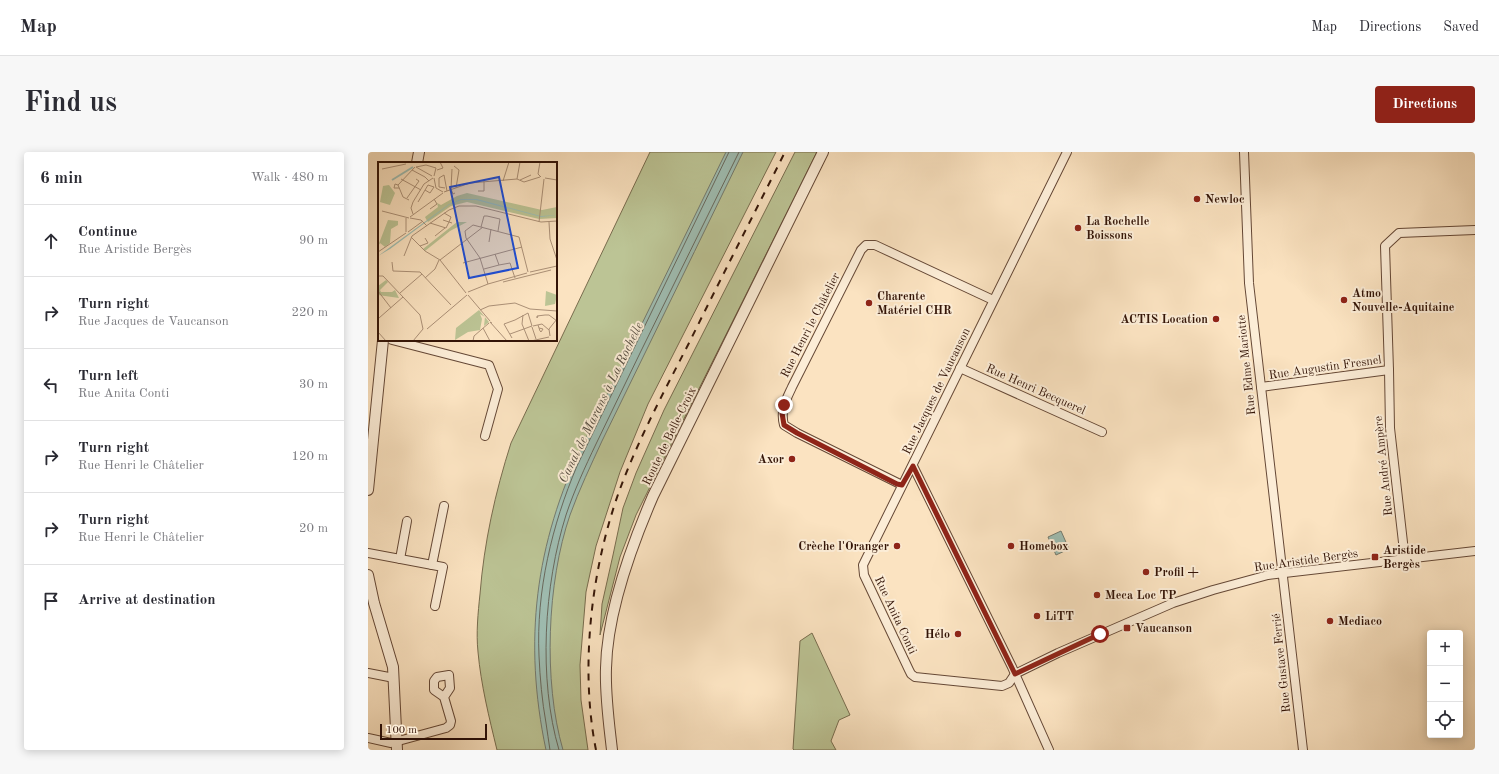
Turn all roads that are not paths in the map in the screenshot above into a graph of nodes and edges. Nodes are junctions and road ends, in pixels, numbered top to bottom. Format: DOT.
graph roads {
  1 [pos="419,152"];
  2 [pos="823,152"];
  3 [pos="1067,152"];
  4 [pos="1244,152"];
  5 [pos="417,162"];
  6 [pos="1475,230"];
  7 [pos="993,300"];
  8 [pos="383,341"];
  9 [pos="396,341"];
  10 [pos="960,368"];
  11 [pos="1389,370"];
  12 [pos="1260,387"];
  13 [pos="1102,432"];
  14 [pos="485,436"];
  15 [pos="913,466"];
  16 [pos="902,485"];
  17 [pos="368,490"];
  18 [pos="444,506"];
  19 [pos="406,521"];
  20 [pos="1475,551"];
  21 [pos="368,553"];
  22 [pos="400,559"];
  23 [pos="1405,560"];
  24 [pos="432,565"];
  25 [pos="368,574"];
  26 [pos="1283,574"];
  27 [pos="435,606"];
  28 [pos="368,673"];
  29 [pos="1015,674"];
  30 [pos="394,678"];
  31 [pos="444,697"];
  32 [pos="368,738"];
  33 [pos="397,746"];
  34 [pos="612,750"];
  35 [pos="1048,750"];
  36 [pos="1303,750"];
  1 -- 5 [label="street"];
  2 -- 34 [label="street, Route de Belle-Croix"];
  3 -- 7 [label="street, Rue Jacques de Vaucanson"];
  4 -- 12 [label="street, Rue Edme Mariotte"];
  6 -- 11 [label="street, Rue Augustin Fresnel"];
  7 -- 10 [label="street, Rue Jacques de Vaucanson"];
  7 -- 16 [label="street, Rue Henri le Châtelier"];
  8 -- 17 [label="street"];
  9 -- 14 [label="street"];
  10 -- 13 [label="street, Rue Henri Becquerel"];
  10 -- 15 [label="street, Rue Jacques de Vaucanson"];
  11 -- 12 [label="street, Rue Augustin Fresnel"];
  11 -- 23 [label="street, Rue André Ampère"];
  12 -- 26 [label="street, Rue Edme Mariotte"];
  15 -- 16 [label="street, Rue Anita Conti"];
  15 -- 29 [label="street, Rue Jacques de Vaucanson"];
  16 -- 29 [label="street, Rue Anita Conti"];
  18 -- 24 [label="street"];
  19 -- 22 [label="street"];
  20 -- 23 [label="street, Rue Aristide Bergès"];
  21 -- 22 [label="street"];
  22 -- 24 [label="street"];
  23 -- 26 [label="street, Rue Aristide Bergès"];
  24 -- 27 [label="street"];
  25 -- 30 [label="street"];
  26 -- 29 [label="street, Rue Aristide Bergès"];
  26 -- 36 [label="street, Rue Gustave Ferrié"];
  28 -- 30 [label="street"];
  29 -- 35 [label="street, Rue Jacques de Vaucanson"];
  30 -- 33 [label="street"];
  31 -- 33 [label="street"];
  32 -- 33 [label="street"];
}
